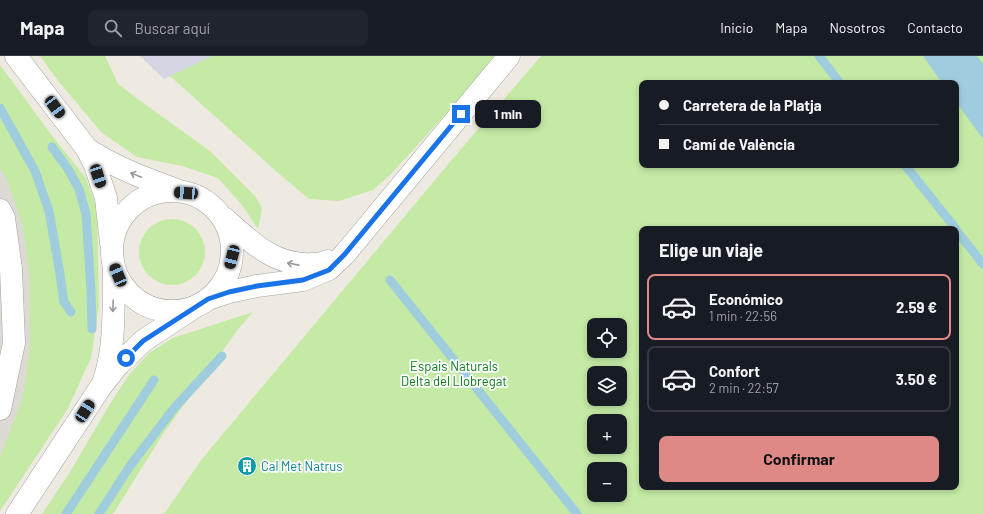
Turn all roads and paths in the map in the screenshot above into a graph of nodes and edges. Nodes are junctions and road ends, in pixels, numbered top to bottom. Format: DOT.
graph roads {
  1 [pos="16,56"];
  2 [pos="510,56"];
  3 [pos="87,149"];
  4 [pos="186,193"];
  5 [pos="0,210"];
  6 [pos="216,210"];
  7 [pos="344,255"];
  8 [pos="113,258"];
  9 [pos="201,303"];
  10 [pos="102,385"];
  11 [pos="0,409"];
  12 [pos="17,514"];
  1 -- 3 [label="street"];
  2 -- 7 [label="street"];
  4 -- 3 [label="street, one-way"];
  3 -- 8 [label="street"];
  4 -- 6 [label="street"];
  4 -- 8 [label="street"];
  5 -- 11 [label="street"];
  7 -- 6 [label="street, one-way"];
  6 -- 9 [label="street"];
  7 -- 9 [label="street"];
  8 -- 9 [label="street"];
  8 -- 10 [label="street, one-way"];
  9 -- 10 [label="street"];
  10 -- 12 [label="street"];
}
